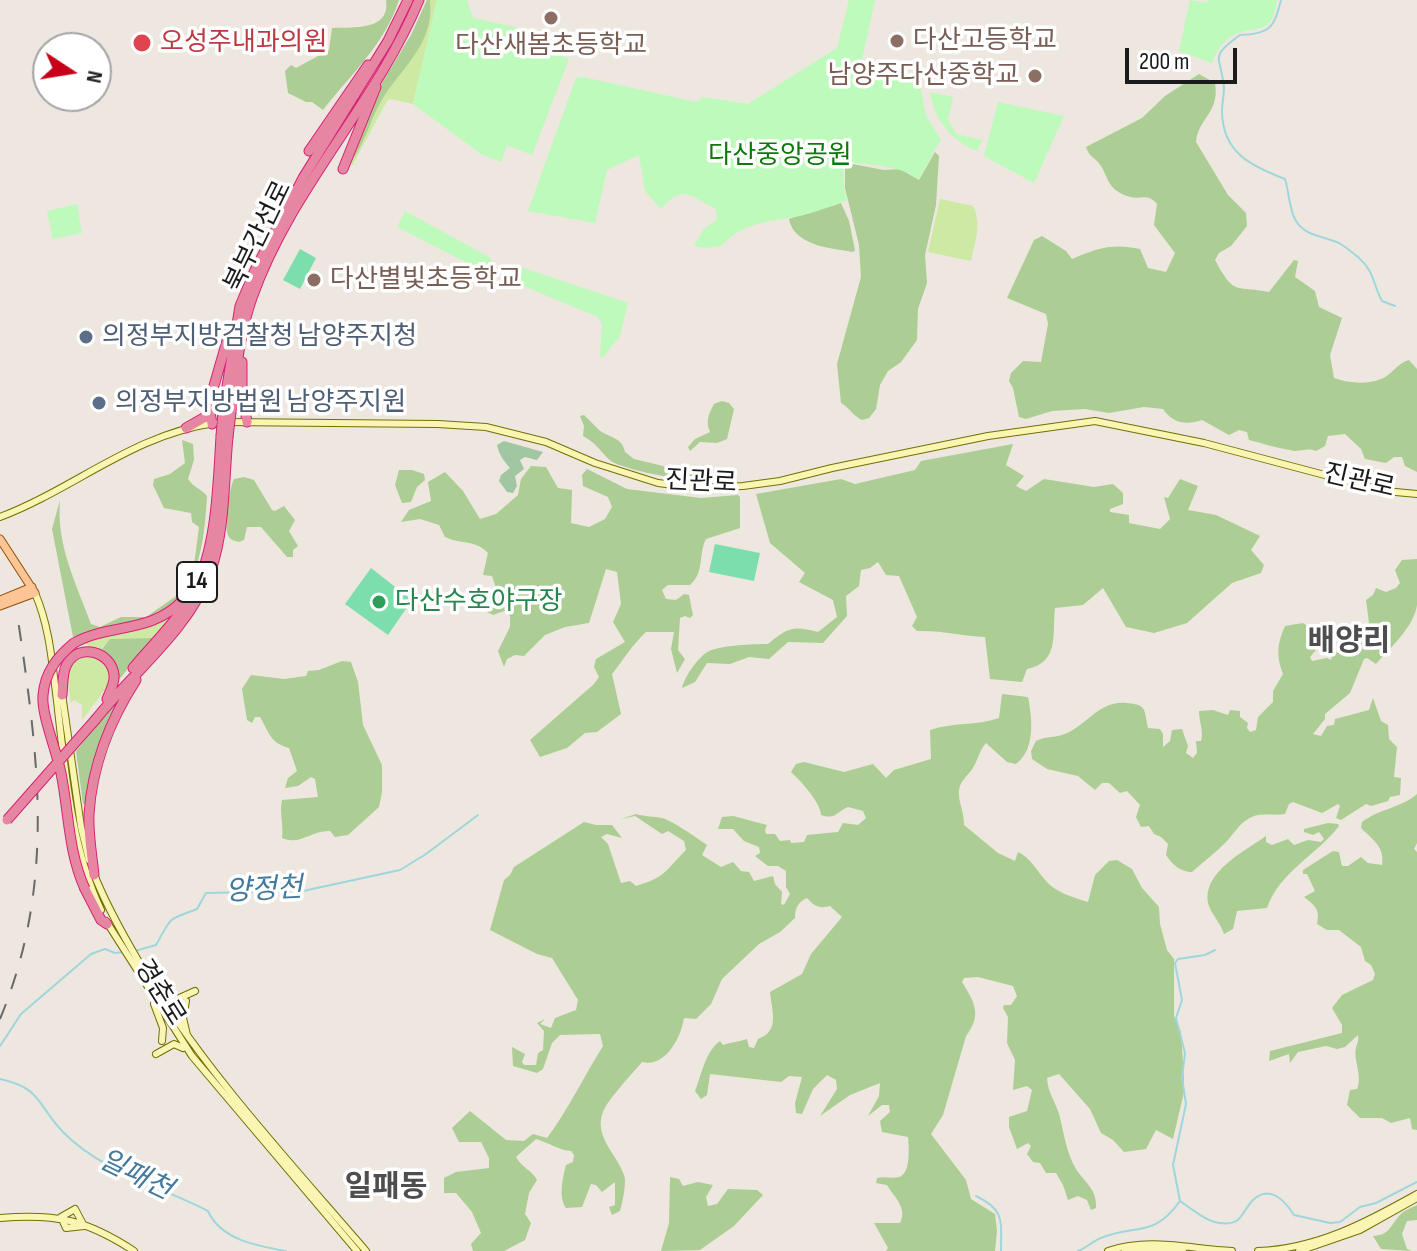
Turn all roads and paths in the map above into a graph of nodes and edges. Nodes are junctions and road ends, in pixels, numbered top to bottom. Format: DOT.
graph roads {
  1 [pos="408,0"];
  2 [pos="419,0"];
  3 [pos="387,59"];
  4 [pos="307,130"];
  5 [pos="323,145"];
  6 [pos="309,151"];
  7 [pos="316,165"];
  8 [pos="343,169"];
  9 [pos="240,306"];
  10 [pos="243,328"];
  11 [pos="209,407"];
  12 [pos="227,412"];
  13 [pos="247,422"];
  14 [pos="212,424"];
  15 [pos="186,428"];
  16 [pos="225,436"];
  17 [pos="1417,494"];
  18 [pos="0,517"];
  19 [pos="0,539"];
  20 [pos="194,589"];
  21 [pos="33,590"];
  22 [pos="0,600"];
  23 [pos="0,606"];
  24 [pos="146,662"];
  25 [pos="56,683"];
  26 [pos="62,695"];
  27 [pos="107,699"];
  28 [pos="95,716"];
  29 [pos="5,819"];
  30 [pos="0,828"];
  31 [pos="94,875"];
  32 [pos="107,924"];
  33 [pos="124,944"];
  34 [pos="130,955"];
  35 [pos="146,987"];
  36 [pos="155,989"];
  37 [pos="195,991"];
  38 [pos="186,1001"];
  39 [pos="188,1038"];
  40 [pos="162,1041"];
  41 [pos="156,1054"];
  42 [pos="192,1056"];
  43 [pos="1417,1196"];
  44 [pos="61,1217"];
  45 [pos="0,1218"];
  46 [pos="84,1226"];
  47 [pos="134,1251"];
  48 [pos="357,1251"];
  49 [pos="366,1251"];
  50 [pos="1108,1251"];
  51 [pos="1125,1251"];
  52 [pos="1183,1251"];
  53 [pos="1232,1251"];
  54 [pos="1258,1251"];
  55 [pos="1299,1251"];
  1 -- 5 [label="highway, 북부간선로 / 14"];
  2 -- 3 [label="highway, 북부간선로 / 14"];
  3 -- 5 [label="highway, 북부간선로 / 14"];
  3 -- 8 [label="highway"];
  4 -- 5 [label="highway"];
  5 -- 6 [label="highway"];
  5 -- 7 [label="highway, 북부간선로 / 14"];
  7 -- 9 [label="highway, 북부간선로 / 14"];
  7 -- 10 [label="highway, 북부간선로 / 14"];
  9 -- 11 [label="highway"];
  9 -- 12 [label="highway, 북부간선로 / 14"];
  10 -- 12 [label="highway, 북부간선로 / 14"];
  10 -- 13 [label="highway"];
  11 -- 14 [label="highway"];
  11 -- 15 [label="highway"];
  12 -- 16 [label="highway, 북부간선로 / 14, bridge"];
  13 -- 14 [label="main road, 진관로"];
  13 -- 17 [label="main road, 진관로"];
  14 -- 15 [label="main road, 진관로"];
  15 -- 18 [label="main road, 진관로"];
  16 -- 20 [label="highway, 북부간선로 / 14"];
  16 -- 24 [label="highway, 북부간선로 / 14"];
  19 -- 21 [label="main road, 경춘로"];
  20 -- 27 [label="highway, 북부간선로 / 14"];
  20 -- 32 [label="highway, bridge"];
  21 -- 22 [label="main road"];
  21 -- 23 [label="main road"];
  21 -- 25 [label="main road, 경춘로"];
  24 -- 28 [label="highway, 북부간선로 / 14"];
  24 -- 31 [label="highway"];
  25 -- 26 [label="main road, 경춘로"];
  25 -- 32 [label="main road, 경춘로"];
  26 -- 27 [label="highway"];
  26 -- 31 [label="main road, 경춘로"];
  27 -- 28 [label="highway, 북부간선로 / 14"];
  28 -- 29 [label="highway, 북부간선로 / 14, bridge"];
  29 -- 30 [label="highway, 북부간선로 / 14"];
  31 -- 33 [label="main road, 경춘로"];
  32 -- 33 [label="main road, 경춘로"];
  33 -- 34 [label="main road, 경춘로"];
  34 -- 35 [label="main road, 경춘로"];
  34 -- 36 [label="main road, 경춘로"];
  35 -- 40 [label="main road"];
  35 -- 42 [label="main road, 경춘로"];
  36 -- 37 [label="main road"];
  36 -- 39 [label="main road, 경춘로"];
  38 -- 39 [label="main road"];
  39 -- 49 [label="main road, 경춘로"];
  41 -- 42 [label="main road"];
  42 -- 48 [label="main road, 경춘로"];
  43 -- 54 [label="main road"];
  43 -- 55 [label="main road"];
  44 -- 45 [label="main road"];
  44 -- 46 [label="main road"];
  44 -- 46 [label="main road"];
  46 -- 47 [label="main road"];
  50 -- 53 [label="main road"];
  51 -- 52 [label="main road"];
}
